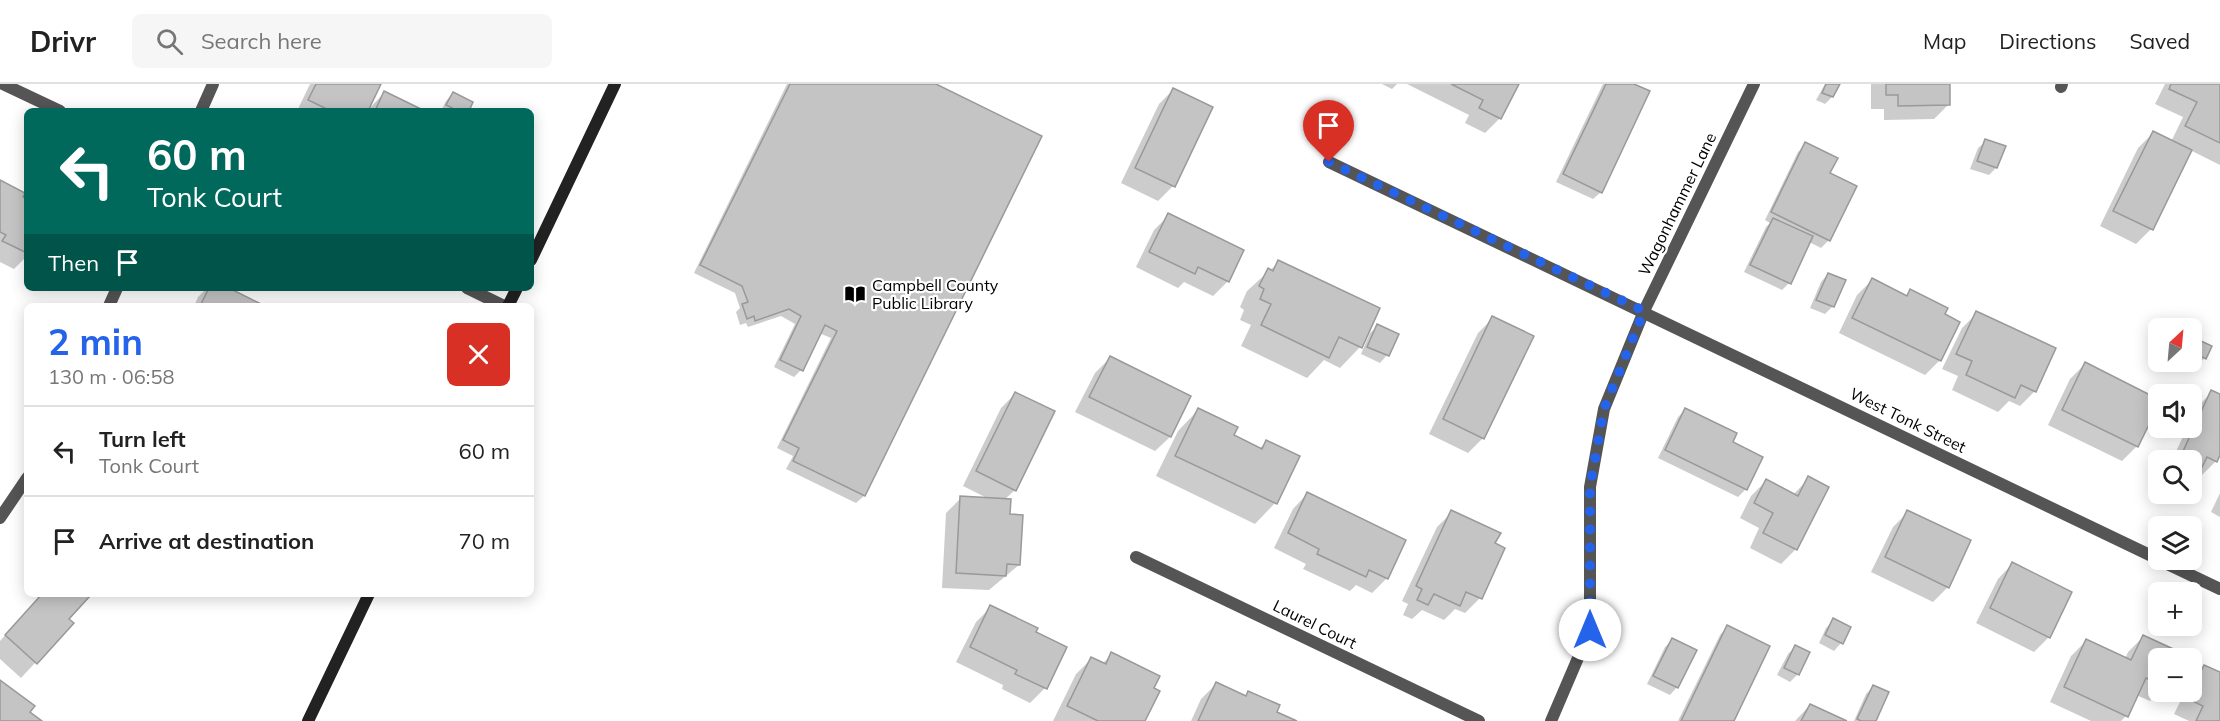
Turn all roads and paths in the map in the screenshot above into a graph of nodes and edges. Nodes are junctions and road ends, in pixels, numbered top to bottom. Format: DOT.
graph roads {
  1 [pos="3,84"];
  2 [pos="213,84"];
  3 [pos="615,84"];
  4 [pos="1754,84"];
  5 [pos="54,108"];
  6 [pos="202,108"];
  7 [pos="1329,162"];
  8 [pos="534,254"];
  9 [pos="474,291"];
  10 [pos="500,303"];
  11 [pos="1644,311"];
  12 [pos="24,482"];
  13 [pos="0,518"];
  14 [pos="2148,554"];
  15 [pos="1136,557"];
  16 [pos="2181,570"];
  17 [pos="2220,589"];
  18 [pos="368,597"];
  19 [pos="308,721"];
  20 [pos="1479,721"];
  21 [pos="1551,721"];
  1 -- 5 [label="street"];
  2 -- 6 [label="street"];
  3 -- 8 [label="main road"];
  4 -- 11 [label="street, Wagonhammer Lane"];
  7 -- 11 [label="street, West Tonk Street"];
  9 -- 10 [label="street"];
  11 -- 14 [label="street, West Tonk Street"];
  11 -- 21 [label="street, Wagonhammer Lane"];
  12 -- 13 [label="street"];
  15 -- 20 [label="street, Laurel Court"];
  16 -- 17 [label="street, West Tonk Street"];
  18 -- 19 [label="main road"];
}
